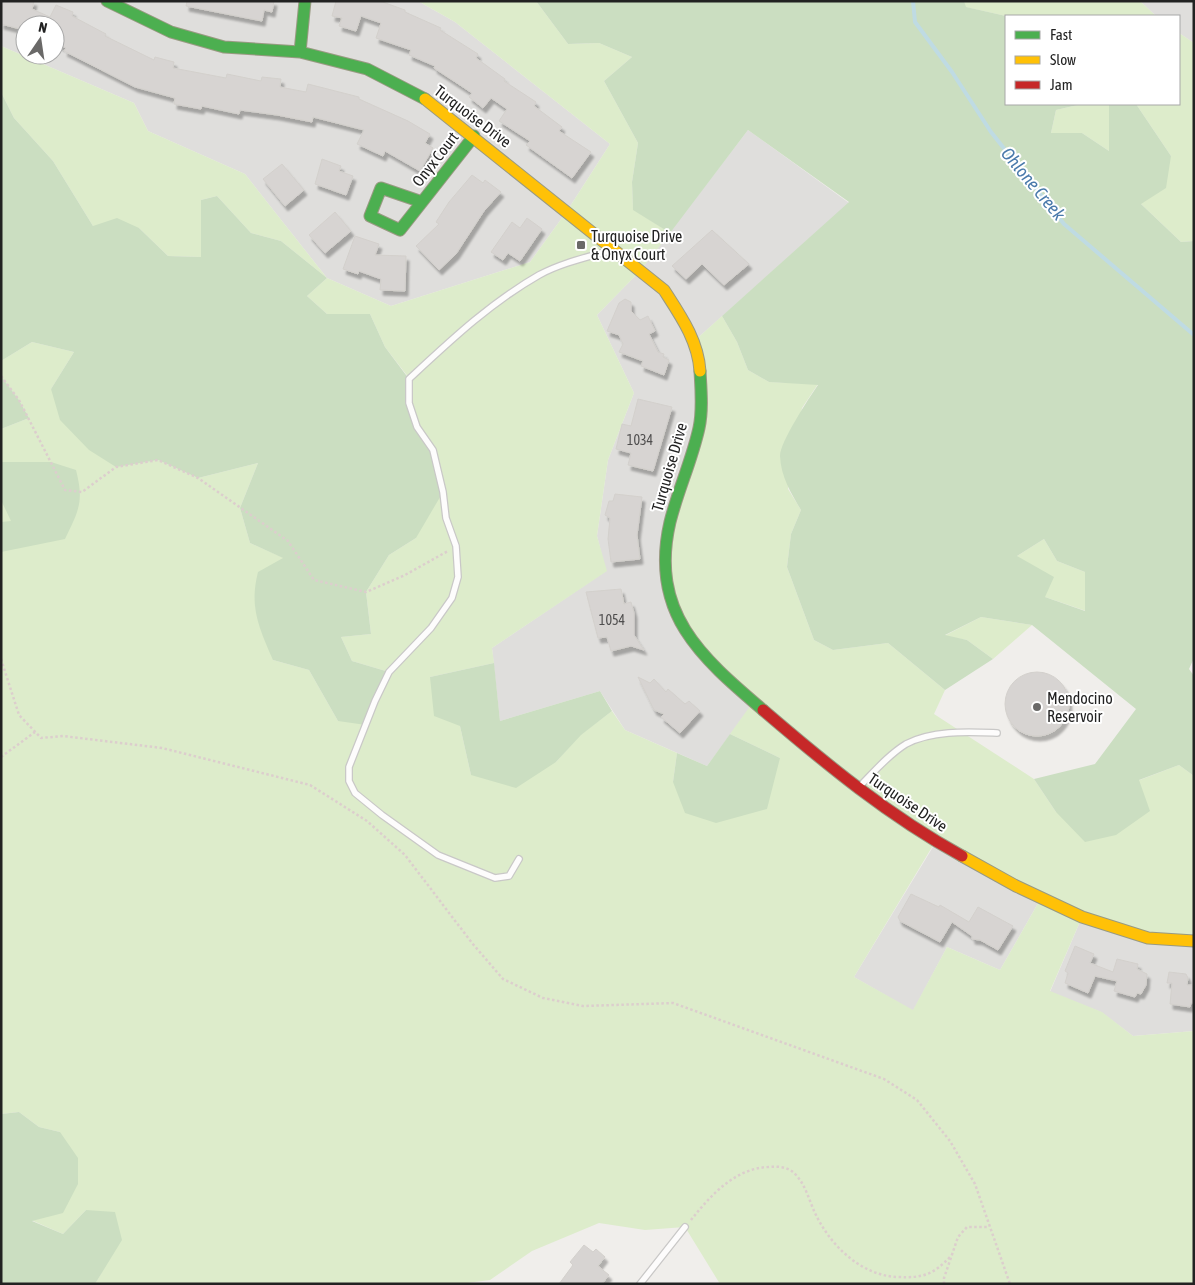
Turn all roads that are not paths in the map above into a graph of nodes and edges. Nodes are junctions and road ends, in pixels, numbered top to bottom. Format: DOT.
graph roads {
  1 [pos="107,1"];
  2 [pos="305,1"];
  3 [pos="300,52"];
  4 [pos="474,136"];
  5 [pos="422,202"];
  6 [pos="614,250"];
  7 [pos="998,733"];
  8 [pos="858,788"];
  9 [pos="519,859"];
  10 [pos="1194,941"];
  11 [pos="685,1227"];
  12 [pos="640,1284"];
  1 -- 3 [label="street, Turquoise Drive"];
  2 -- 3 [label="street"];
  3 -- 4 [label="street, Turquoise Drive"];
  4 -- 5 [label="street, Onyx Court"];
  4 -- 6 [label="street, Turquoise Drive"];
  5 -- 5 [label="street, Onyx Court"];
  6 -- 8 [label="street, Turquoise Drive"];
  6 -- 9 [label="lane"];
  7 -- 8 [label="lane"];
  8 -- 10 [label="street, Turquoise Drive"];
  11 -- 12 [label="lane"];
}
